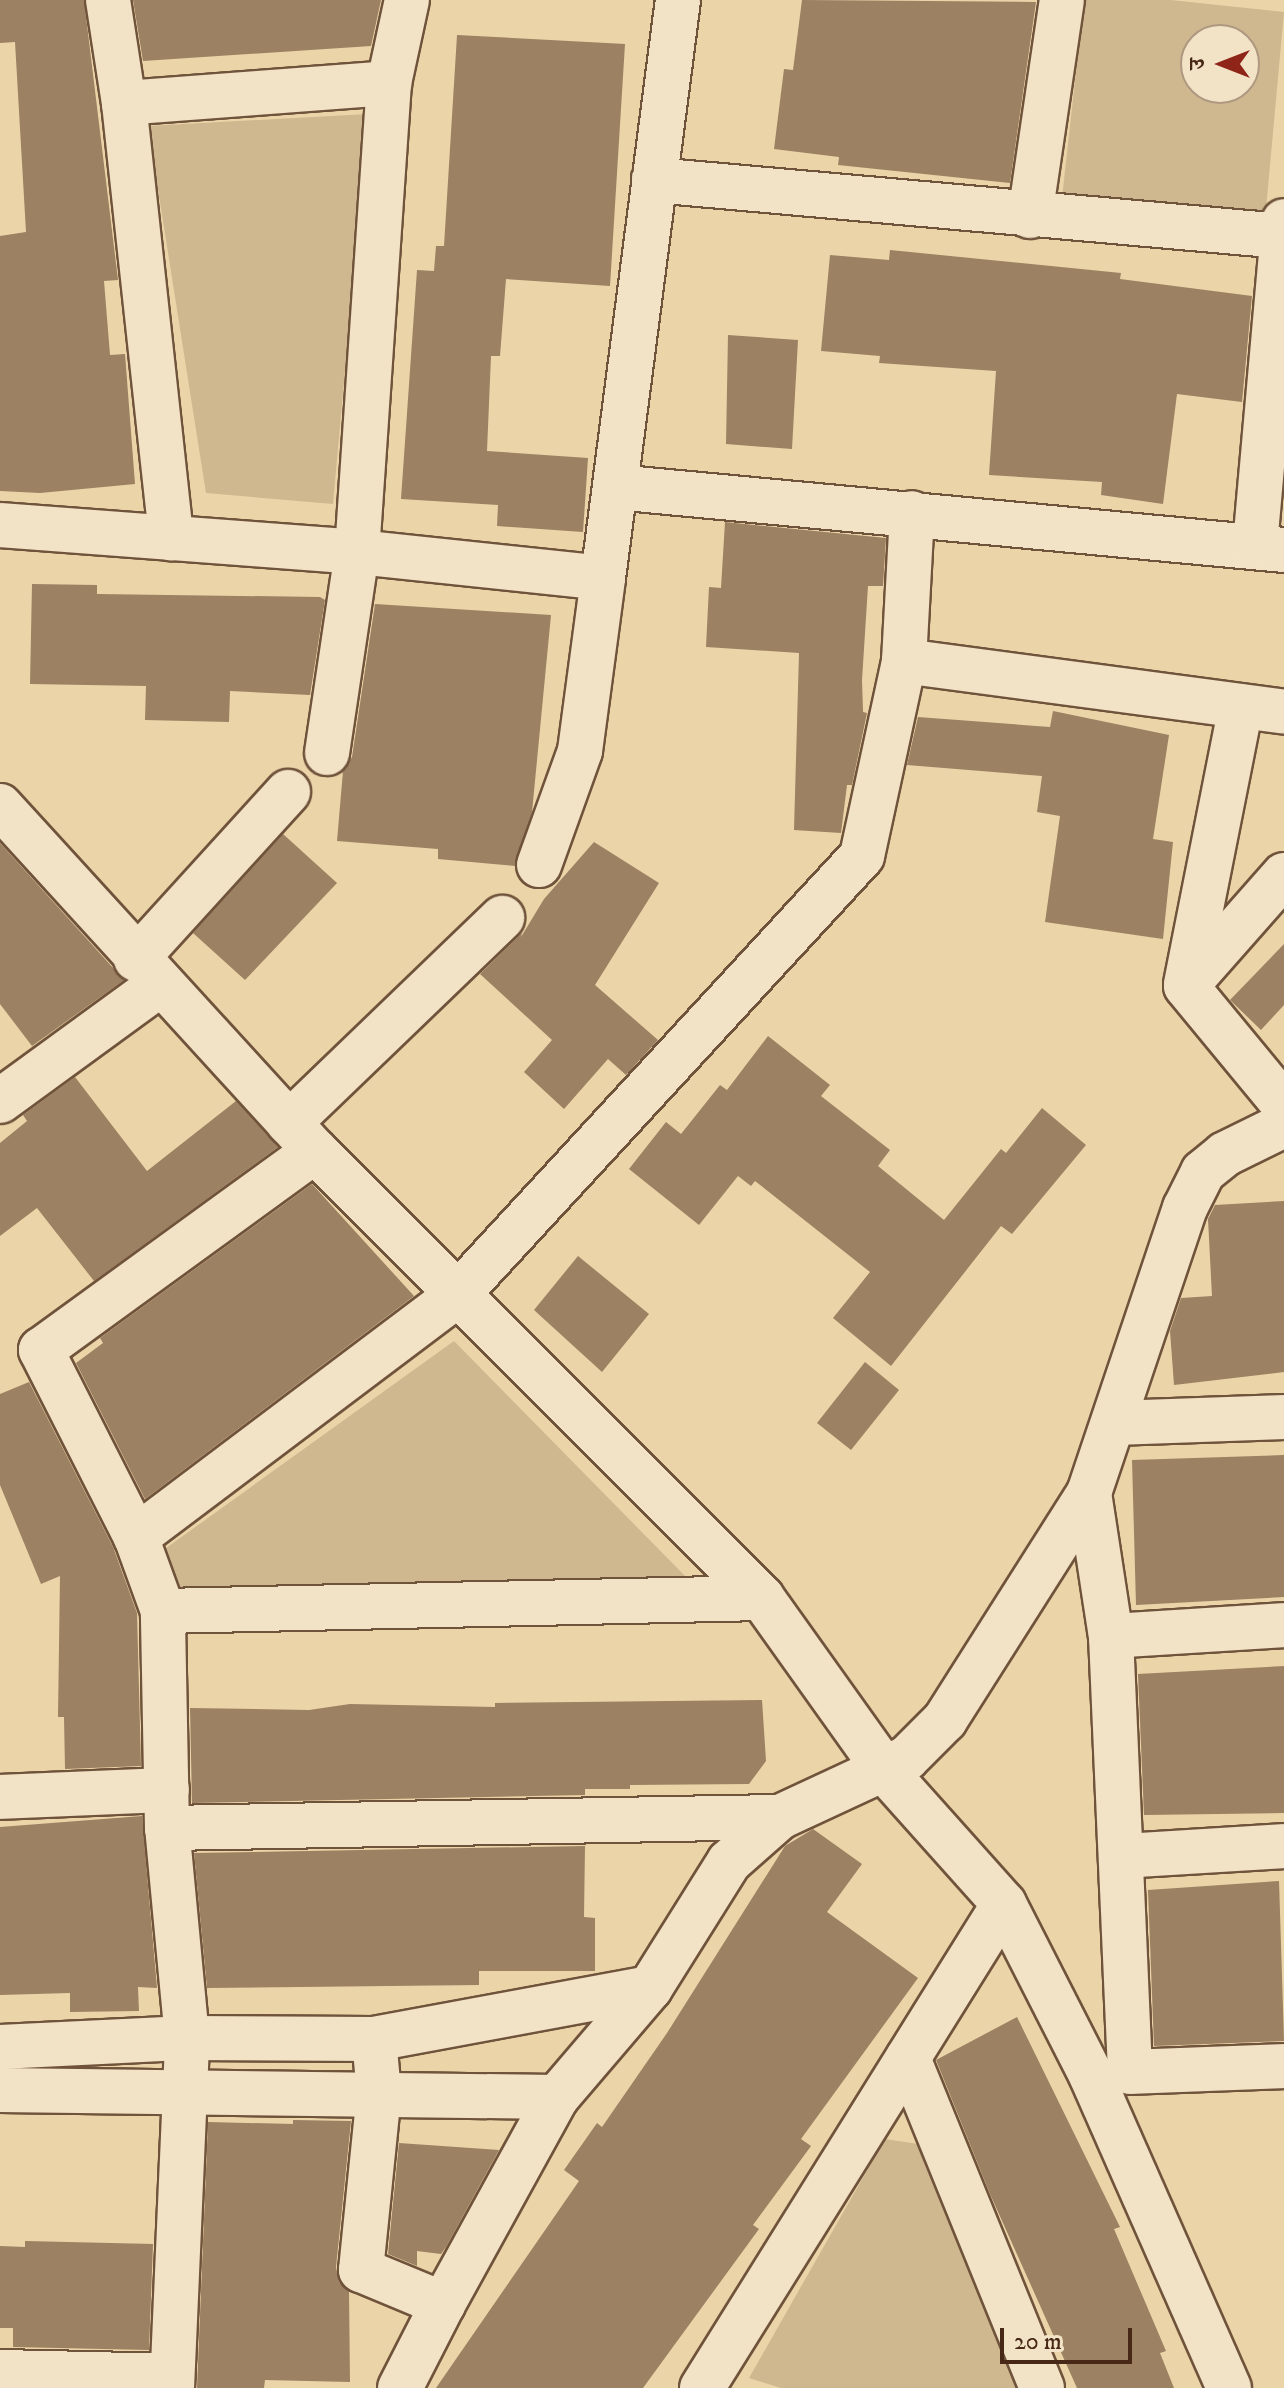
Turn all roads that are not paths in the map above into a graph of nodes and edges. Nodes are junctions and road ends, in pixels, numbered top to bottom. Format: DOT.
graph roads {
  1 [pos="108,0"];
  2 [pos="407,0"];
  3 [pos="678,0"];
  4 [pos="1062,0"];
  5 [pos="389,83"];
  6 [pos="124,103"];
  7 [pos="654,180"];
  8 [pos="1030,216"];
  9 [pos="1283,228"];
  10 [pos="615,487"];
  11 [pos="912,513"];
  12 [pos="0,525"];
  13 [pos="171,538"];
  14 [pos="1270,547"];
  15 [pos="357,552"];
  16 [pos="603,578"];
  17 [pos="904,661"];
  18 [pos="1241,706"];
  19 [pos="1284,712"];
  20 [pos="327,753"];
  21 [pos="288,792"];
  22 [pos="0,806"];
  23 [pos="539,865"];
  24 [pos="1284,875"];
  25 [pos="502,918"];
  26 [pos="148,972"];
  27 [pos="1186,986"];
  28 [pos="0,1101"];
  29 [pos="1284,1105"];
  30 [pos="1284,1125"];
  31 [pos="302,1137"];
  32 [pos="457,1295"];
  33 [pos="1284,1417"];
  34 [pos="1115,1423"];
  35 [pos="1089,1493"];
  36 [pos="136,1537"];
  37 [pos="762,1598"];
  38 [pos="163,1611"];
  39 [pos="1284,1625"];
  40 [pos="1111,1636"];
  41 [pos="886,1772"];
  42 [pos="0,1797"];
  43 [pos="167,1809"];
  44 [pos="780,1817"];
  45 [pos="1284,1846"];
  46 [pos="1122,1856"];
  47 [pos="1004,1904"];
  48 [pos="650,1988"];
  49 [pos="187,2038"];
  50 [pos="374,2039"];
  51 [pos="0,2047"];
  52 [pos="908,2058"];
  53 [pos="1284,2066"];
  54 [pos="1110,2074"];
  55 [pos="0,2090"];
  56 [pos="186,2090"];
  57 [pos="379,2093"];
  58 [pos="557,2097"];
  59 [pos="443,2304"];
  60 [pos="0,2372"];
  61 [pos="172,2382"];
  62 [pos="400,2388"];
  63 [pos="702,2388"];
  64 [pos="1042,2388"];
  65 [pos="1229,2388"];
  1 -- 6 [label="street"];
  2 -- 5 [label="street"];
  3 -- 7 [label="street"];
  4 -- 8 [label="street"];
  5 -- 6 [label="street"];
  5 -- 15 [label="street"];
  6 -- 13 [label="street"];
  7 -- 8 [label="street"];
  7 -- 10 [label="street"];
  8 -- 9 [label="street"];
  9 -- 14 [label="street"];
  10 -- 11 [label="street"];
  10 -- 16 [label="street"];
  11 -- 14 [label="street"];
  11 -- 17 [label="street"];
  12 -- 13 [label="street"];
  13 -- 15 [label="street"];
  15 -- 16 [label="street"];
  15 -- 20 [label="street"];
  16 -- 23 [label="street"];
  17 -- 18 [label="street"];
  17 -- 32 [label="street"];
  18 -- 19 [label="street"];
  18 -- 27 [label="street"];
  21 -- 26 [label="street"];
  22 -- 26 [label="street"];
  24 -- 27 [label="street"];
  25 -- 31 [label="street"];
  26 -- 28 [label="street"];
  26 -- 31 [label="street"];
  27 -- 29 [label="street"];
  30 -- 34 [label="street"];
  31 -- 32 [label="street"];
  31 -- 36 [label="street"];
  32 -- 36 [label="street"];
  32 -- 37 [label="street"];
  33 -- 34 [label="street"];
  34 -- 35 [label="street"];
  35 -- 40 [label="street"];
  35 -- 41 [label="street"];
  36 -- 38 [label="street"];
  37 -- 38 [label="street"];
  37 -- 41 [label="street"];
  38 -- 43 [label="street"];
  39 -- 40 [label="street"];
  40 -- 46 [label="street"];
  41 -- 44 [label="street"];
  41 -- 47 [label="street"];
  42 -- 43 [label="street"];
  43 -- 44 [label="street"];
  43 -- 49 [label="street"];
  44 -- 48 [label="street"];
  45 -- 46 [label="street"];
  46 -- 54 [label="street"];
  47 -- 52 [label="street"];
  47 -- 54 [label="street"];
  48 -- 50 [label="street"];
  48 -- 58 [label="street"];
  49 -- 50 [label="street"];
  49 -- 51 [label="street"];
  49 -- 56 [label="street"];
  50 -- 57 [label="street"];
  52 -- 63 [label="street"];
  52 -- 64 [label="street"];
  53 -- 54 [label="street"];
  54 -- 65 [label="street"];
  55 -- 56 [label="street"];
  56 -- 57 [label="street"];
  56 -- 61 [label="street"];
  57 -- 58 [label="street"];
  57 -- 59 [label="street"];
  58 -- 59 [label="street"];
  59 -- 62 [label="street"];
  60 -- 61 [label="street"];
}
